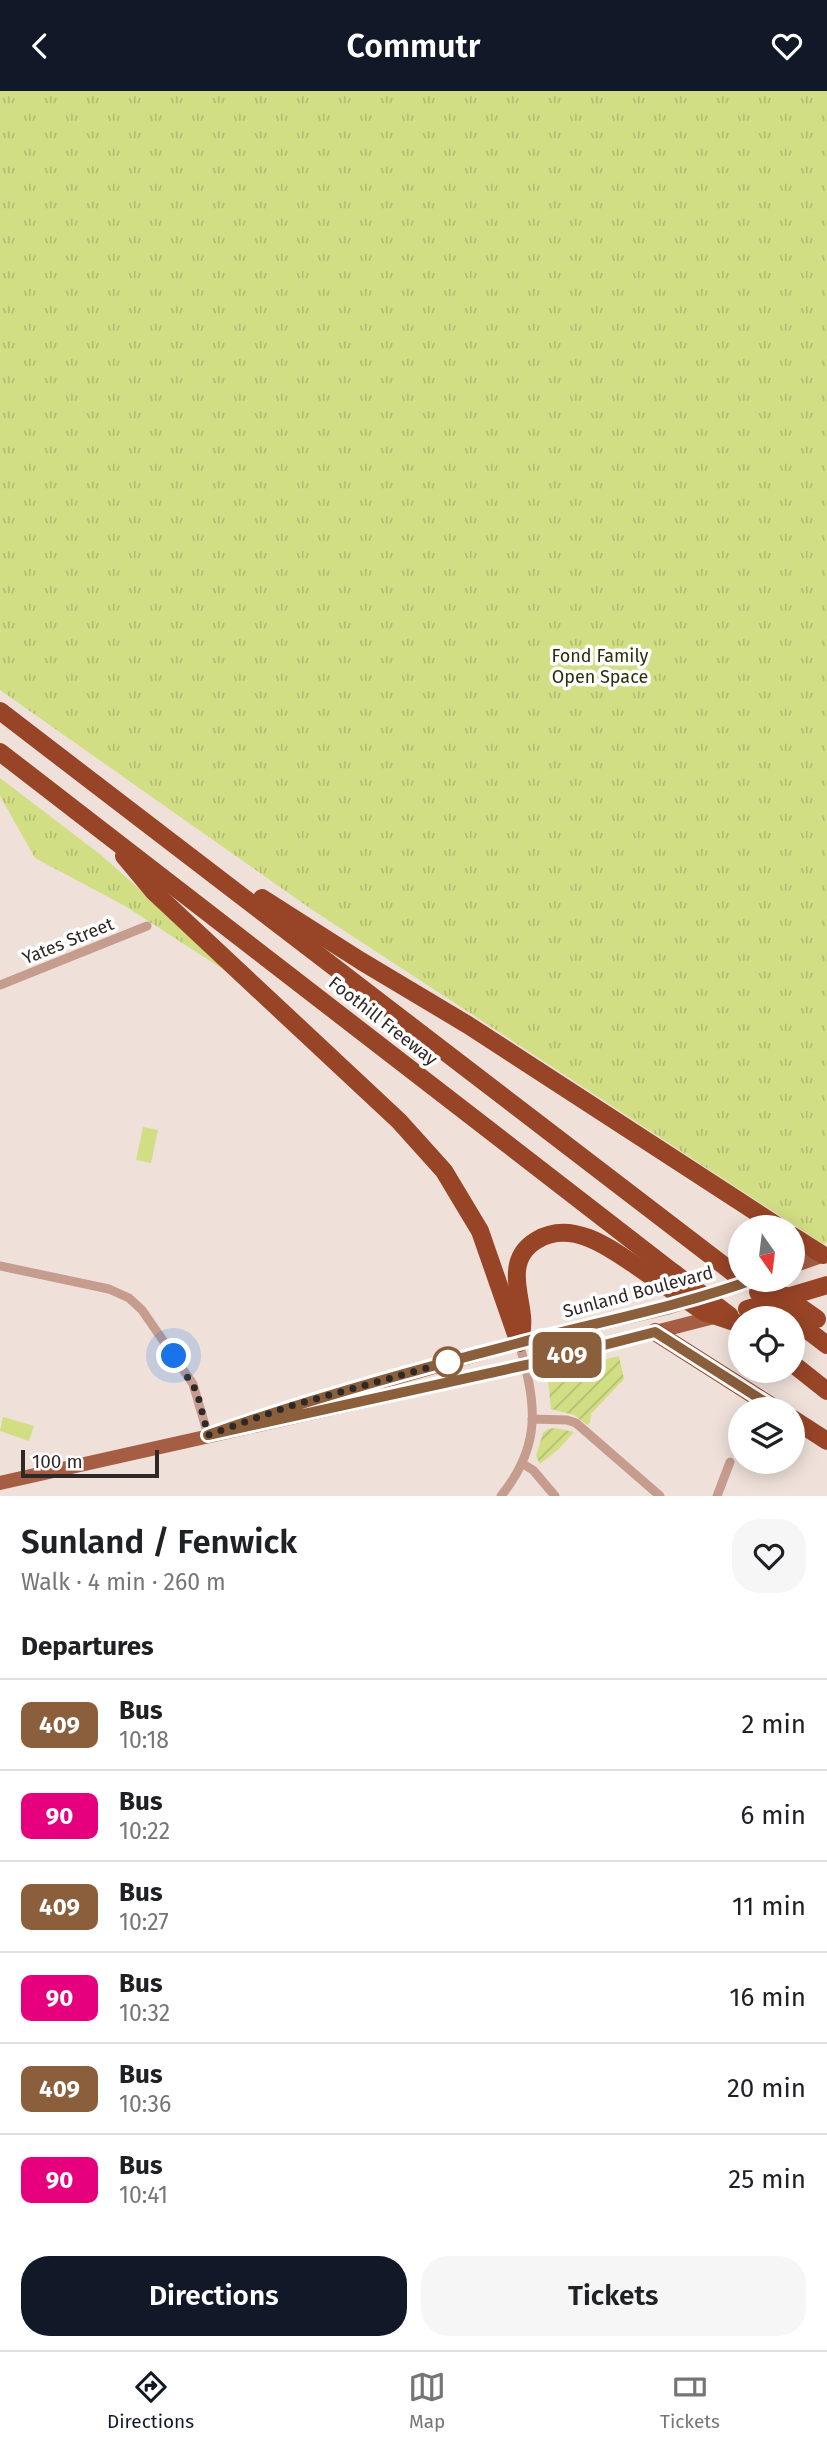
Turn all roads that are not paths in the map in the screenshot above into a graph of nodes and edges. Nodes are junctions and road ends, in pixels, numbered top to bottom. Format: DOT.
graph roads {
  1 [pos="0,711"];
  2 [pos="0,752"];
  3 [pos="122,805"];
  4 [pos="101,830"];
  5 [pos="147,926"];
  6 [pos="0,985"];
  7 [pos="761,1215"];
  8 [pos="805,1243"];
  9 [pos="825,1254"];
  10 [pos="805,1262"];
  11 [pos="0,1266"];
  12 [pos="728,1268"];
  13 [pos="827,1283"];
  14 [pos="728,1284"];
  15 [pos="761,1292"];
  16 [pos="778,1292"];
  17 [pos="773,1306"];
  18 [pos="777,1306"];
  19 [pos="728,1310"];
  20 [pos="728,1316"];
  21 [pos="728,1321"];
  22 [pos="822,1322"];
  23 [pos="805,1328"];
  24 [pos="655,1332"];
  25 [pos="519,1343"];
  26 [pos="827,1345"];
  27 [pos="526,1365"];
  28 [pos="805,1374"];
  29 [pos="827,1391"];
  30 [pos="757,1397"];
  31 [pos="532,1419"];
  32 [pos="805,1427"];
  33 [pos="208,1435"];
  34 [pos="827,1441"];
  35 [pos="523,1464"];
  36 [pos="728,1467"];
  37 [pos="0,1483"];
  38 [pos="500,1496"];
  39 [pos="555,1496"];
  40 [pos="660,1496"];
  41 [pos="717,1496"];
  1 -- 3 [label="highway, Foothill Freeway"];
  2 -- 4 [label="highway, Foothill Freeway"];
  3 -- 7 [label="highway"];
  3 -- 12 [label="highway, Foothill Freeway"];
  4 -- 19 [label="highway, Foothill Freeway, bridge"];
  4 -- 25 [label="highway"];
  5 -- 6 [label="street, Yates Street"];
  8 -- 9 [label="highway"];
  9 -- 10 [label="main road"];
  11 -- 33 [label="street"];
  13 -- 17 [label="highway"];
  14 -- 25 [label="main road, Sunland Boulevard"];
  15 -- 18 [label="highway, Foothill Freeway, bridge"];
  16 -- 22 [label="highway, bridge"];
  20 -- 25 [label="highway, bridge"];
  21 -- 24 [label="main road, Sunland Boulevard"];
  23 -- 26 [label="highway, Foothill Freeway"];
  24 -- 27 [label="main road, Sunland Boulevard"];
  24 -- 30 [label="highway"];
  25 -- 27 [label="street"];
  25 -- 33 [label="main road, Sunland Boulevard"];
  27 -- 31 [label="street"];
  27 -- 33 [label="main road, Sunland Boulevard"];
  28 -- 29 [label="highway"];
  31 -- 35 [label="street"];
  31 -- 40 [label="street"];
  32 -- 34 [label="highway"];
  33 -- 37 [label="main road, Sunland Boulevard"];
  35 -- 38 [label="street"];
  35 -- 39 [label="street"];
  36 -- 41 [label="street"];
}
